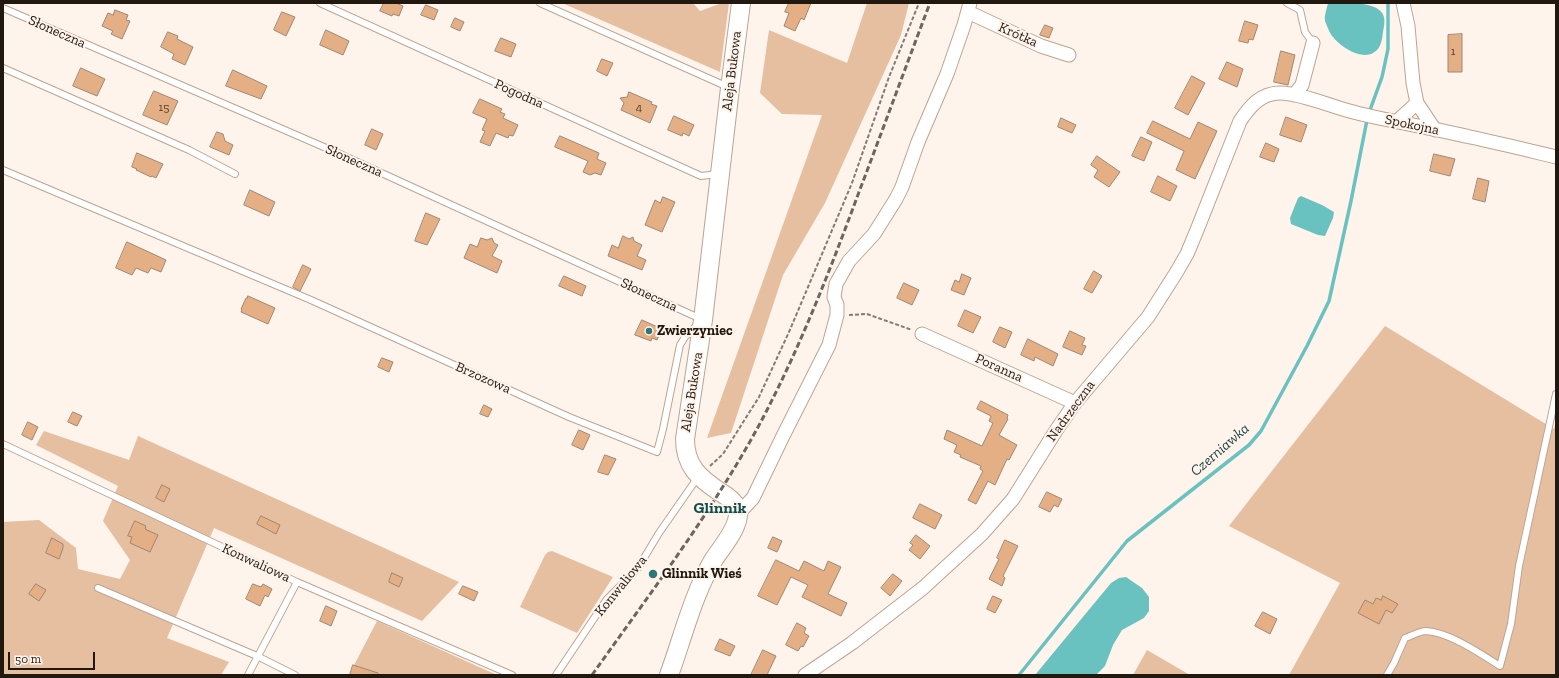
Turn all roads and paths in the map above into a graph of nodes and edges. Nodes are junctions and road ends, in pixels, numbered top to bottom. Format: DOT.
graph roads {
  1 [pos="320,3"];
  2 [pos="540,3"];
  3 [pos="741,3"];
  4 [pos="919,3"];
  5 [pos="1286,3"];
  6 [pos="1403,3"];
  7 [pos="969,7"];
  8 [pos="3,8"];
  9 [pos="1313,43"];
  10 [pos="1069,55"];
  11 [pos="3,68"];
  12 [pos="730,88"];
  13 [pos="1268,95"];
  14 [pos="1294,95"];
  15 [pos="1417,103"];
  16 [pos="1396,122"];
  17 [pos="1435,130"];
  18 [pos="1556,157"];
  19 [pos="3,170"];
  20 [pos="235,174"];
  21 [pos="720,174"];
  22 [pos="837,315"];
  23 [pos="703,320"];
  24 [pos="922,334"];
  25 [pos="1556,394"];
  26 [pos="1075,403"];
  27 [pos="3,444"];
  28 [pos="699,476"];
  29 [pos="738,514"];
  30 [pos="297,582"];
  31 [pos="98,588"];
  32 [pos="257,656"];
  33 [pos="248,675"];
  34 [pos="295,675"];
  35 [pos="512,675"];
  36 [pos="556,675"];
  37 [pos="669,675"];
  38 [pos="805,675"];
  39 [pos="1387,675"];
  1 -- 21 [label="lane, Pogodna"];
  2 -- 12 [label="lane"];
  3 -- 12 [label="street, Aleja Bukowa"];
  4 -- 28 [label="path"];
  5 -- 9 [label="lane"];
  6 -- 15 [label="street"];
  7 -- 10 [label="street, Krótka"];
  7 -- 22 [label="street"];
  8 -- 23 [label="lane, Słoneczna"];
  9 -- 14 [label="street"];
  11 -- 20 [label="lane"];
  12 -- 21 [label="street, Aleja Bukowa"];
  13 -- 14 [label="street, Spokojna"];
  13 -- 26 [label="street, Nadrzeczna"];
  14 -- 16 [label="street, Spokojna"];
  15 -- 16 [label="street"];
  15 -- 17 [label="street"];
  16 -- 17 [label="street, Spokojna"];
  17 -- 18 [label="street, Spokojna"];
  19 -- 23 [label="lane, Brzozowa"];
  21 -- 23 [label="street, Aleja Bukowa"];
  22 -- 24 [label="path"];
  22 -- 29 [label="street"];
  23 -- 28 [label="street, Aleja Bukowa"];
  24 -- 26 [label="street, Poranna"];
  25 -- 39 [label="lane"];
  26 -- 38 [label="street, Nadrzeczna"];
  27 -- 30 [label="lane, Konwaliowa"];
  28 -- 29 [label="street, Aleja Bukowa"];
  28 -- 36 [label="lane, Konwaliowa"];
  29 -- 37 [label="street"];
  30 -- 32 [label="lane"];
  30 -- 35 [label="lane, Konwaliowa"];
  31 -- 32 [label="lane"];
  32 -- 33 [label="lane"];
  32 -- 34 [label="lane"];
}
